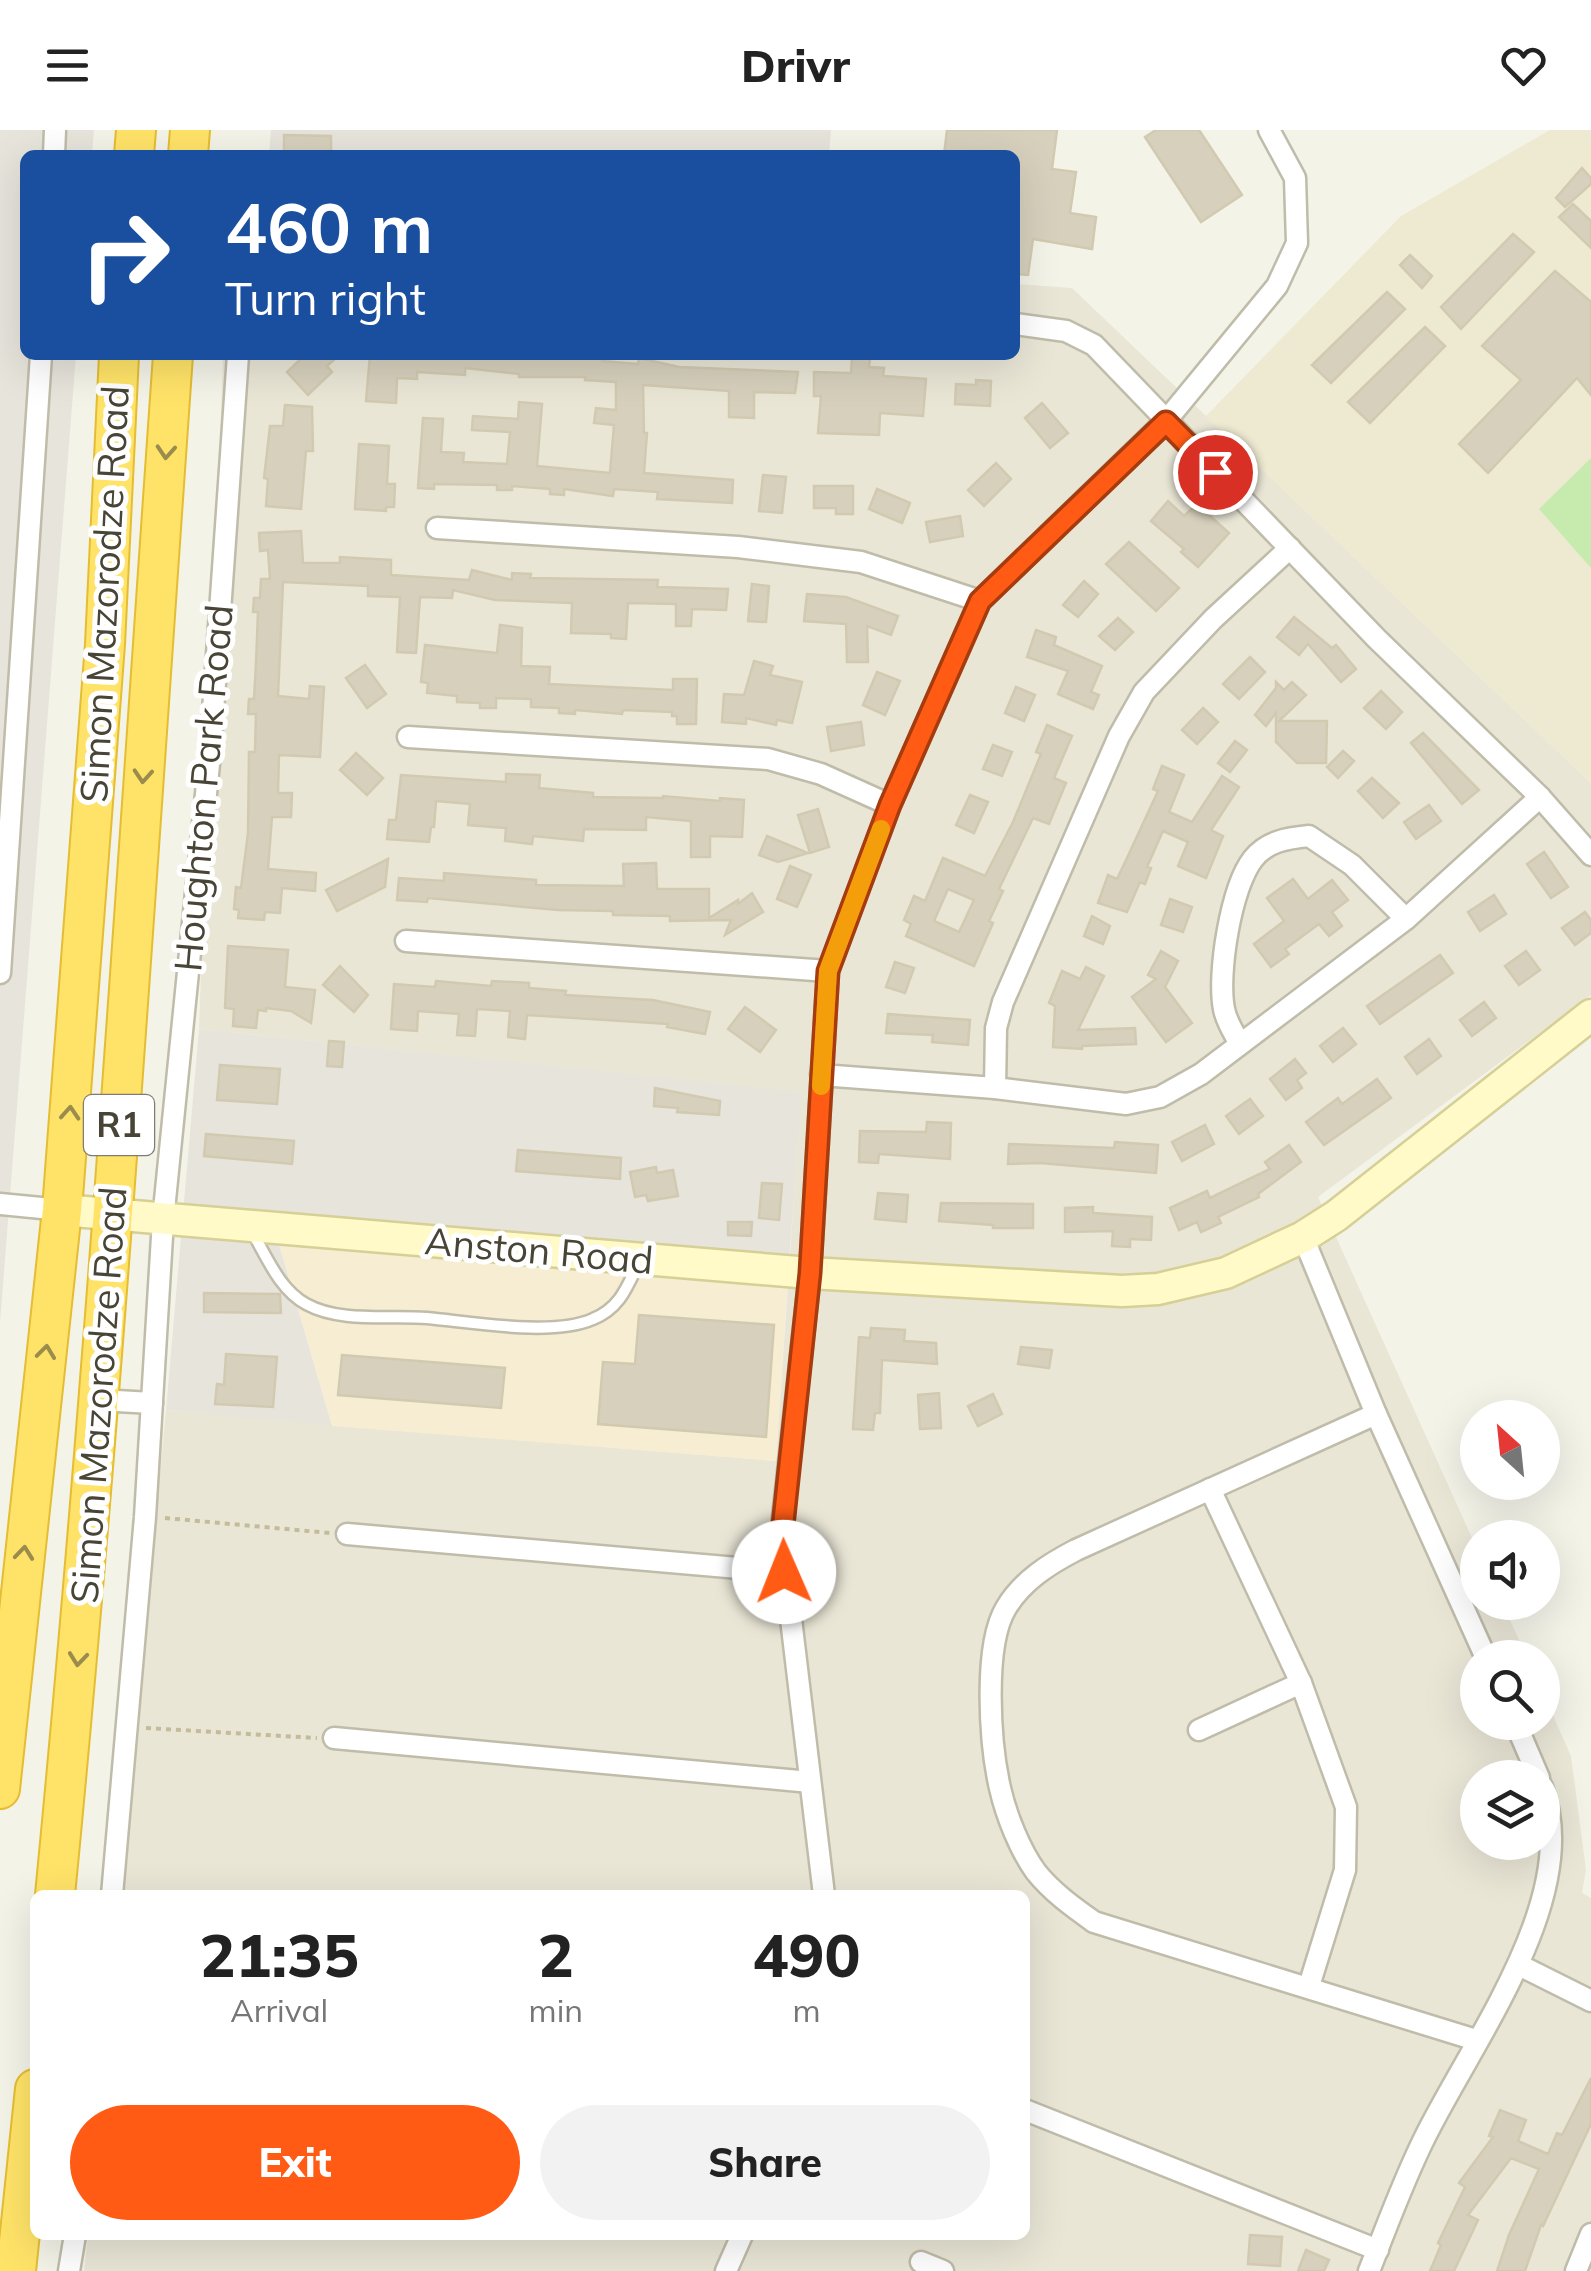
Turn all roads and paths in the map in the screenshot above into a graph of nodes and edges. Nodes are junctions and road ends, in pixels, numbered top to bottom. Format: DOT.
graph roads {
  1 [pos="1269,130"];
  2 [pos="1020,325"];
  3 [pos="40,360"];
  4 [pos="120,360"];
  5 [pos="173,360"];
  6 [pos="238,360"];
  7 [pos="1166,422"];
  8 [pos="437,528"];
  9 [pos="1290,548"];
  10 [pos="980,601"];
  11 [pos="408,737"];
  12 [pos="1540,797"];
  13 [pos="890,805"];
  14 [pos="1591,856"];
  15 [pos="1406,919"];
  16 [pos="406,941"];
  17 [pos="828,971"];
  18 [pos="0,973"];
  19 [pos="1591,1015"];
  20 [pos="1240,1044"];
  21 [pos="821,1074"];
  22 [pos="995,1088"];
  23 [pos="0,1204"];
  24 [pos="62,1210"];
  25 [pos="113,1214"];
  26 [pos="163,1220"];
  27 [pos="249,1227"];
  28 [pos="1303,1237"];
  29 [pos="640,1259"];
  30 [pos="810,1273"];
  31 [pos="99,1400"];
  32 [pos="152,1403"];
  33 [pos="1376,1414"];
  34 [pos="1210,1489"];
  35 [pos="145,1517"];
  36 [pos="347,1534"];
  37 [pos="784,1572"];
  38 [pos="1478,1640"];
  39 [pos="1300,1684"];
  40 [pos="127,1727"];
  41 [pos="1199,1730"];
  42 [pos="334,1738"];
  43 [pos="810,1782"];
  44 [pos="0,1789"];
  45 [pos="1552,1860"];
  46 [pos="55,1890"];
  47 [pos="112,1890"];
  48 [pos="823,1890"];
  49 [pos="1519,1965"];
  50 [pos="1309,1986"];
  51 [pos="1591,2001"];
  52 [pos="1476,2040"];
  53 [pos="1030,2112"];
  54 [pos="30,2137"];
  55 [pos="1591,2234"];
  56 [pos="74,2240"];
  57 [pos="740,2240"];
  58 [pos="1378,2250"];
  59 [pos="921,2262"];
  60 [pos="16,2271"];
  61 [pos="69,2271"];
  62 [pos="726,2271"];
  63 [pos="943,2271"];
  64 [pos="1369,2271"];
  65 [pos="1576,2271"];
  1 -- 7 [label="street"];
  2 -- 7 [label="street"];
  3 -- 18 [label="street"];
  24 -- 4 [label="highway, Simon Mazorodze Road / R1, one-way"];
  5 -- 25 [label="highway, Simon Mazorodze Road / R1, one-way"];
  6 -- 26 [label="street, Houghton Park Road"];
  7 -- 9 [label="street"];
  7 -- 10 [label="street"];
  8 -- 10 [label="street"];
  9 -- 12 [label="street"];
  9 -- 22 [label="street"];
  10 -- 13 [label="street"];
  11 -- 13 [label="street"];
  12 -- 14 [label="street"];
  12 -- 15 [label="street"];
  13 -- 17 [label="street"];
  15 -- 20 [label="street"];
  15 -- 20 [label="street"];
  16 -- 17 [label="street"];
  17 -- 21 [label="street"];
  19 -- 28 [label="main road, Anston Road"];
  20 -- 22 [label="street"];
  21 -- 22 [label="street"];
  21 -- 30 [label="street"];
  23 -- 24 [label="street"];
  24 -- 25 [label="main road, Anston Road"];
  44 -- 24 [label="highway, Simon Mazorodze Road / R1, one-way"];
  25 -- 26 [label="main road, Anston Road"];
  25 -- 31 [label="highway, Simon Mazorodze Road / R1"];
  26 -- 27 [label="main road, Anston Road"];
  26 -- 32 [label="street, Houghton Park Road"];
  27 -- 29 [label="main road, Anston Road"];
  27 -- 29 [label="lane"];
  28 -- 30 [label="main road, Anston Road"];
  28 -- 33 [label="street"];
  29 -- 30 [label="main road, Anston Road"];
  30 -- 37 [label="street"];
  31 -- 32 [label="street"];
  31 -- 46 [label="highway, Simon Mazorodze Road / R1, one-way"];
  32 -- 35 [label="street, Houghton Park Road"];
  33 -- 34 [label="street"];
  33 -- 38 [label="street"];
  34 -- 39 [label="street"];
  34 -- 50 [label="street"];
  35 -- 36 [label="path"];
  35 -- 40 [label="street, Houghton Park Road"];
  36 -- 37 [label="street"];
  37 -- 43 [label="street"];
  39 -- 41 [label="street"];
  39 -- 50 [label="street"];
  40 -- 42 [label="path"];
  40 -- 47 [label="street, Houghton Park Road"];
  42 -- 43 [label="street"];
  43 -- 48 [label="street"];
  45 -- 49 [label="street"];
  49 -- 51 [label="street"];
  49 -- 52 [label="street"];
  50 -- 52 [label="street"];
  52 -- 58 [label="street"];
  53 -- 58 [label="street"];
  54 -- 60 [label="highway"];
  55 -- 65 [label="street"];
  56 -- 61 [label="street"];
  57 -- 62 [label="street"];
  58 -- 64 [label="street"];
  59 -- 63 [label="street"];
}
